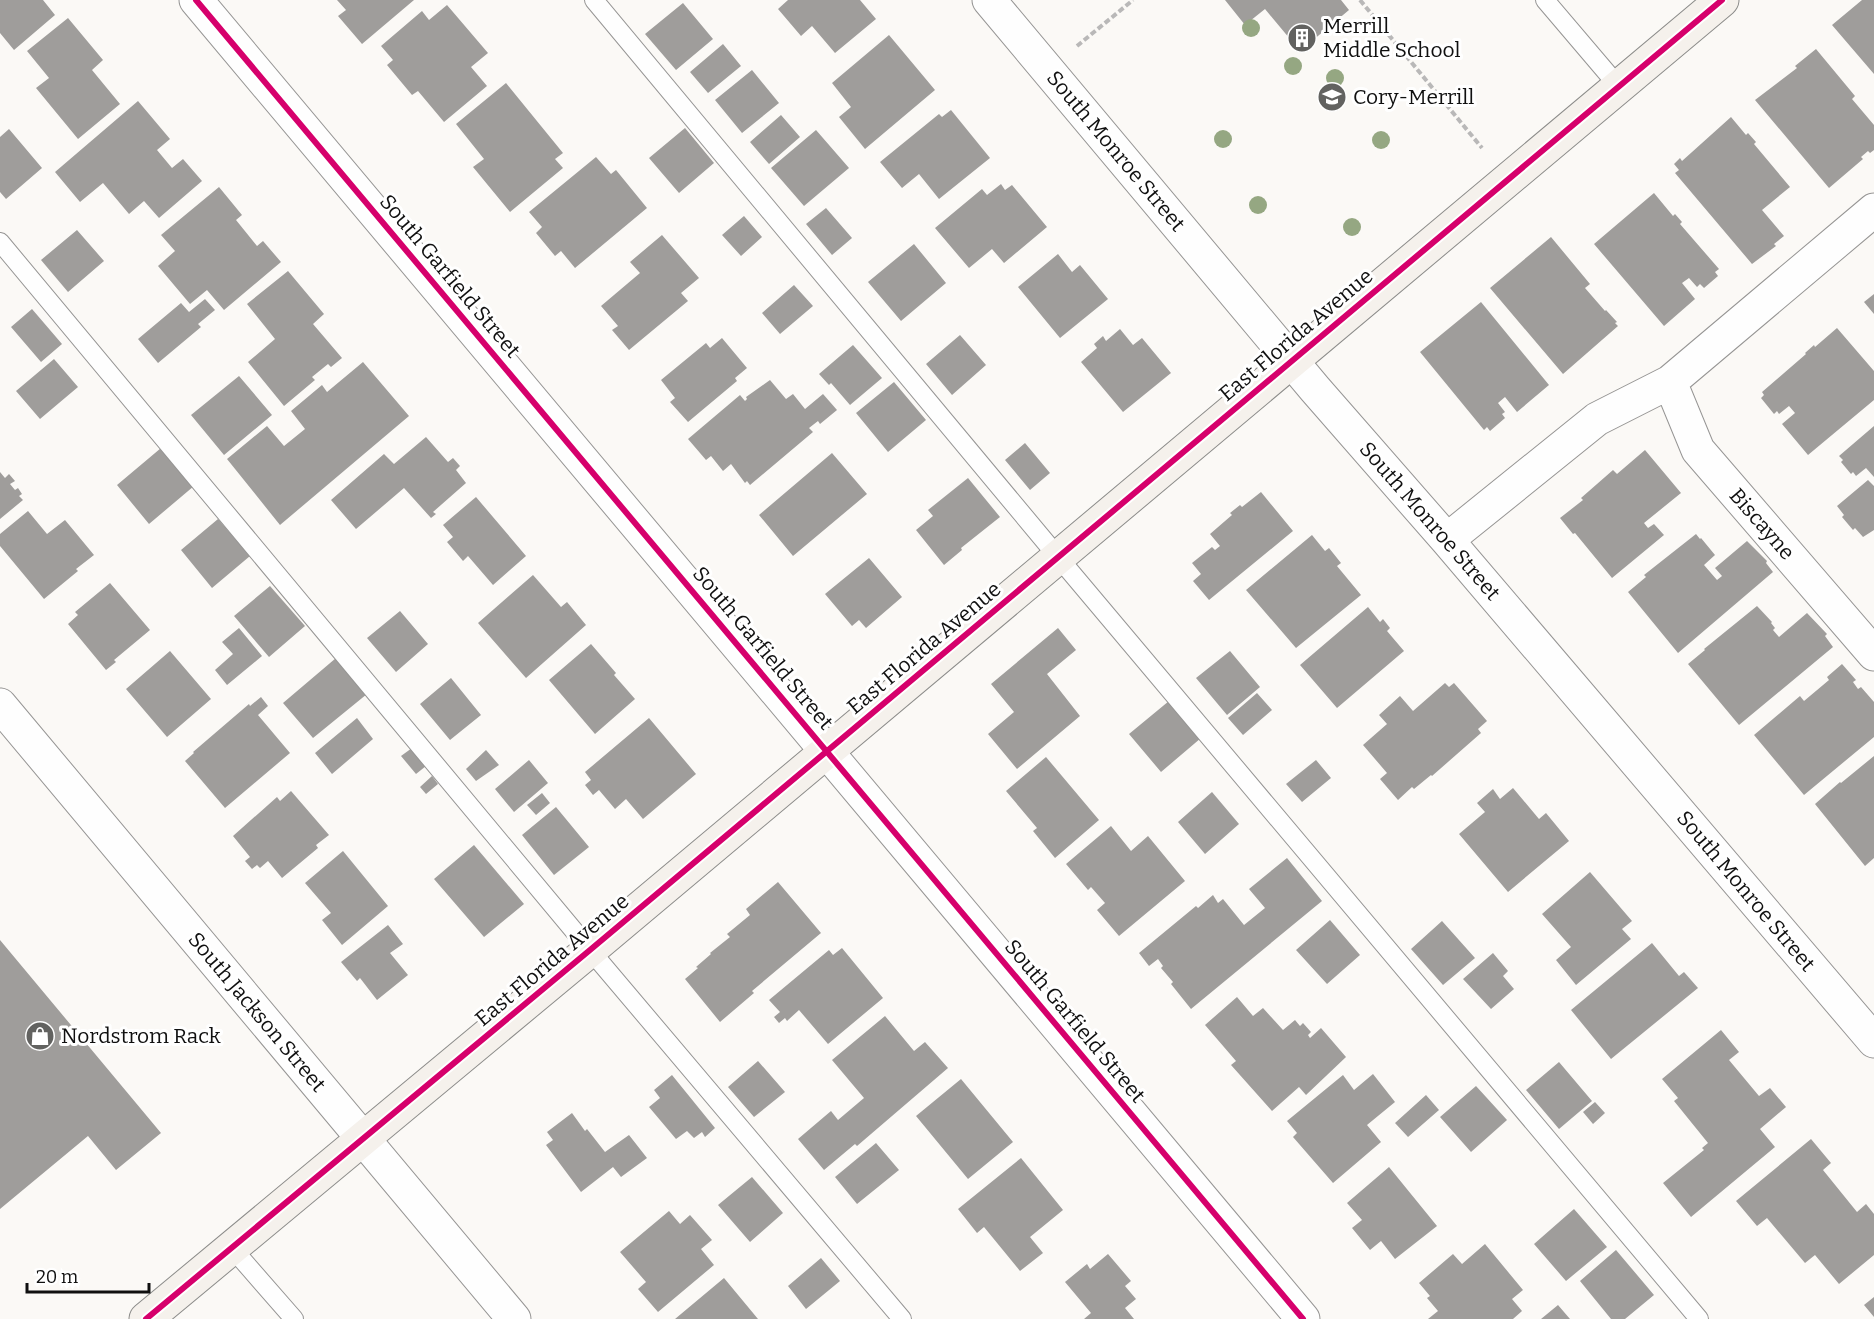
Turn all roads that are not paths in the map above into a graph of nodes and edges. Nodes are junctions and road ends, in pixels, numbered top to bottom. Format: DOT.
graph roads {
  1 [pos="196,0"];
  2 [pos="594,0"];
  3 [pos="989,0"];
  4 [pos="1545,0"];
  5 [pos="1722,0"];
  6 [pos="1619,87"];
  7 [pos="1874,210"];
  8 [pos="0,242"];
  9 [pos="1292,361"];
  10 [pos="1670,382"];
  11 [pos="1447,540"];
  12 [pos="1058,557"];
  13 [pos="1874,654"];
  14 [pos="0,705"];
  15 [pos="827,751"];
  16 [pos="591,950"];
  17 [pos="1874,1041"];
  18 [pos="363,1138"];
  19 [pos="231,1248"];
  20 [pos="146,1319"];
  21 [pos="294,1319"];
  22 [pos="514,1319"];
  23 [pos="902,1319"];
  24 [pos="1303,1319"];
  25 [pos="1699,1319"];
  1 -- 15 [label="street, South Garfield Street"];
  2 -- 12 [label="lane"];
  3 -- 9 [label="street, South Monroe Street"];
  4 -- 6 [label="lane"];
  5 -- 6 [label="street, East Florida Avenue"];
  6 -- 9 [label="street, East Florida Avenue"];
  7 -- 10 [label="street"];
  8 -- 16 [label="lane"];
  9 -- 11 [label="street, South Monroe Street"];
  9 -- 12 [label="street, East Florida Avenue"];
  10 -- 11 [label="street"];
  10 -- 13 [label="street, Biscayne"];
  11 -- 17 [label="street, South Monroe Street"];
  12 -- 15 [label="street, East Florida Avenue"];
  12 -- 25 [label="lane"];
  14 -- 18 [label="street, South Jackson Street"];
  15 -- 16 [label="street, East Florida Avenue"];
  15 -- 24 [label="street, South Garfield Street"];
  16 -- 18 [label="street, East Florida Avenue"];
  16 -- 23 [label="lane"];
  18 -- 19 [label="street, East Florida Avenue"];
  18 -- 22 [label="street, South Jackson Street"];
  19 -- 20 [label="street, East Florida Avenue"];
  19 -- 21 [label="lane"];
}
